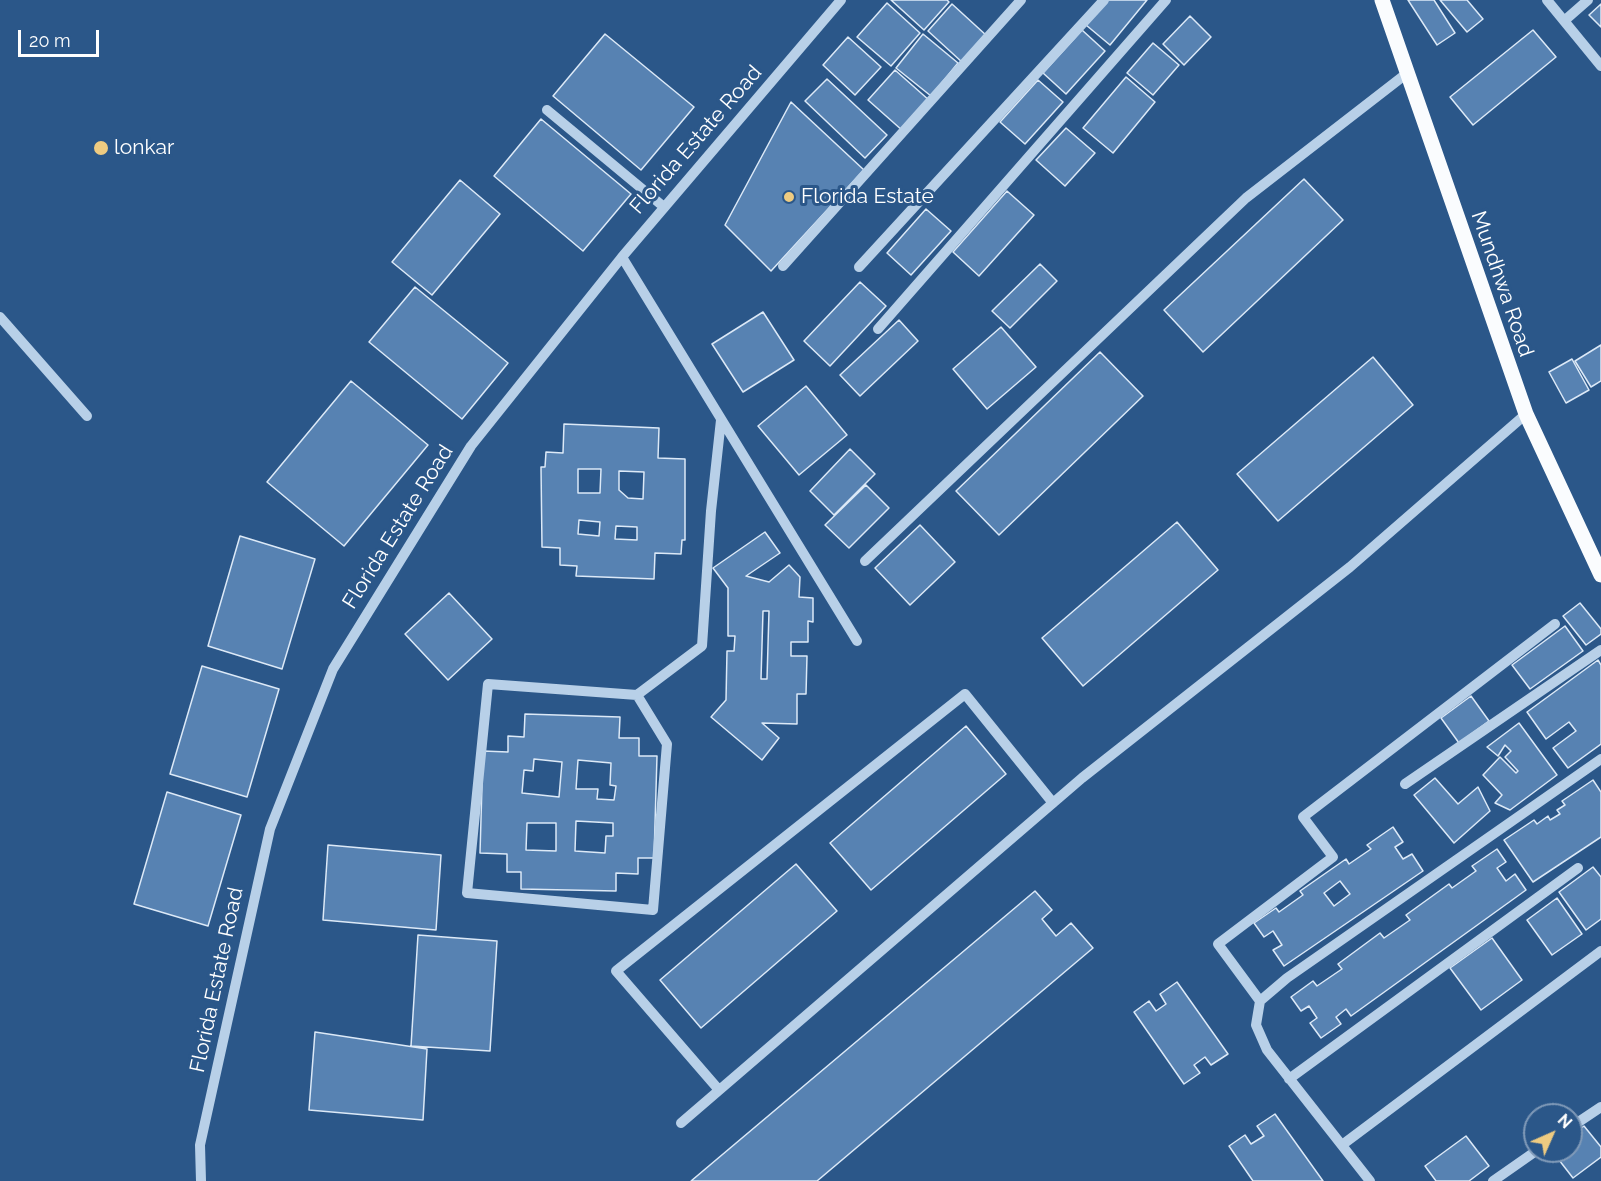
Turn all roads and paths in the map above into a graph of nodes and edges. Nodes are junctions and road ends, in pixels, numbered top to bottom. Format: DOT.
graph roads {
  1 [pos="841,0"];
  2 [pos="1022,0"];
  3 [pos="1104,0"];
  4 [pos="1166,0"];
  5 [pos="1382,0"];
  6 [pos="1547,0"];
  7 [pos="1588,0"];
  8 [pos="1564,21"];
  9 [pos="1601,66"];
  10 [pos="1406,74"];
  11 [pos="547,110"];
  12 [pos="664,207"];
  13 [pos="622,257"];
  14 [pos="783,266"];
  15 [pos="860,267"];
  16 [pos="0,317"];
  17 [pos="878,329"];
  18 [pos="1526,414"];
  19 [pos="87,416"];
  20 [pos="721,420"];
  21 [pos="865,561"];
  22 [pos="1601,576"];
  23 [pos="1555,624"];
  24 [pos="856,641"];
  25 [pos="1601,650"];
  26 [pos="637,695"];
  27 [pos="1601,759"];
  28 [pos="1405,784"];
  29 [pos="1053,803"];
  30 [pos="1578,868"];
  31 [pos="1601,951"];
  32 [pos="1260,1001"];
  33 [pos="1289,1078"];
  34 [pos="719,1090"];
  35 [pos="1601,1107"];
  36 [pos="1583,1119"];
  37 [pos="681,1123"];
  38 [pos="1342,1145"];
  39 [pos="1523,1160"];
  40 [pos="201,1181"];
  41 [pos="1370,1181"];
  42 [pos="1493,1181"];
  1 -- 12 [label="street, Florida Estate Road"];
  2 -- 14 [label="street"];
  3 -- 15 [label="street"];
  4 -- 17 [label="street"];
  5 -- 10 [label="main road, Mundhwa Road"];
  6 -- 8 [label="street"];
  7 -- 8 [label="street"];
  8 -- 9 [label="street"];
  10 -- 18 [label="main road, Mundhwa Road"];
  10 -- 21 [label="street"];
  11 -- 12 [label="street"];
  12 -- 13 [label="street, Florida Estate Road"];
  13 -- 20 [label="street"];
  13 -- 40 [label="street, Florida Estate Road"];
  16 -- 19 [label="street"];
  18 -- 22 [label="main road, Mundhwa Road"];
  18 -- 29 [label="street"];
  20 -- 24 [label="street"];
  20 -- 26 [label="street"];
  23 -- 32 [label="street"];
  25 -- 28 [label="street"];
  26 -- 26 [label="street"];
  27 -- 32 [label="street"];
  29 -- 34 [label="street"];
  29 -- 34 [label="street"];
  30 -- 33 [label="street"];
  31 -- 38 [label="street"];
  32 -- 33 [label="street"];
  33 -- 38 [label="street"];
  34 -- 37 [label="street"];
  35 -- 36 [label="street"];
  38 -- 41 [label="street"];
  39 -- 42 [label="street"];
}
